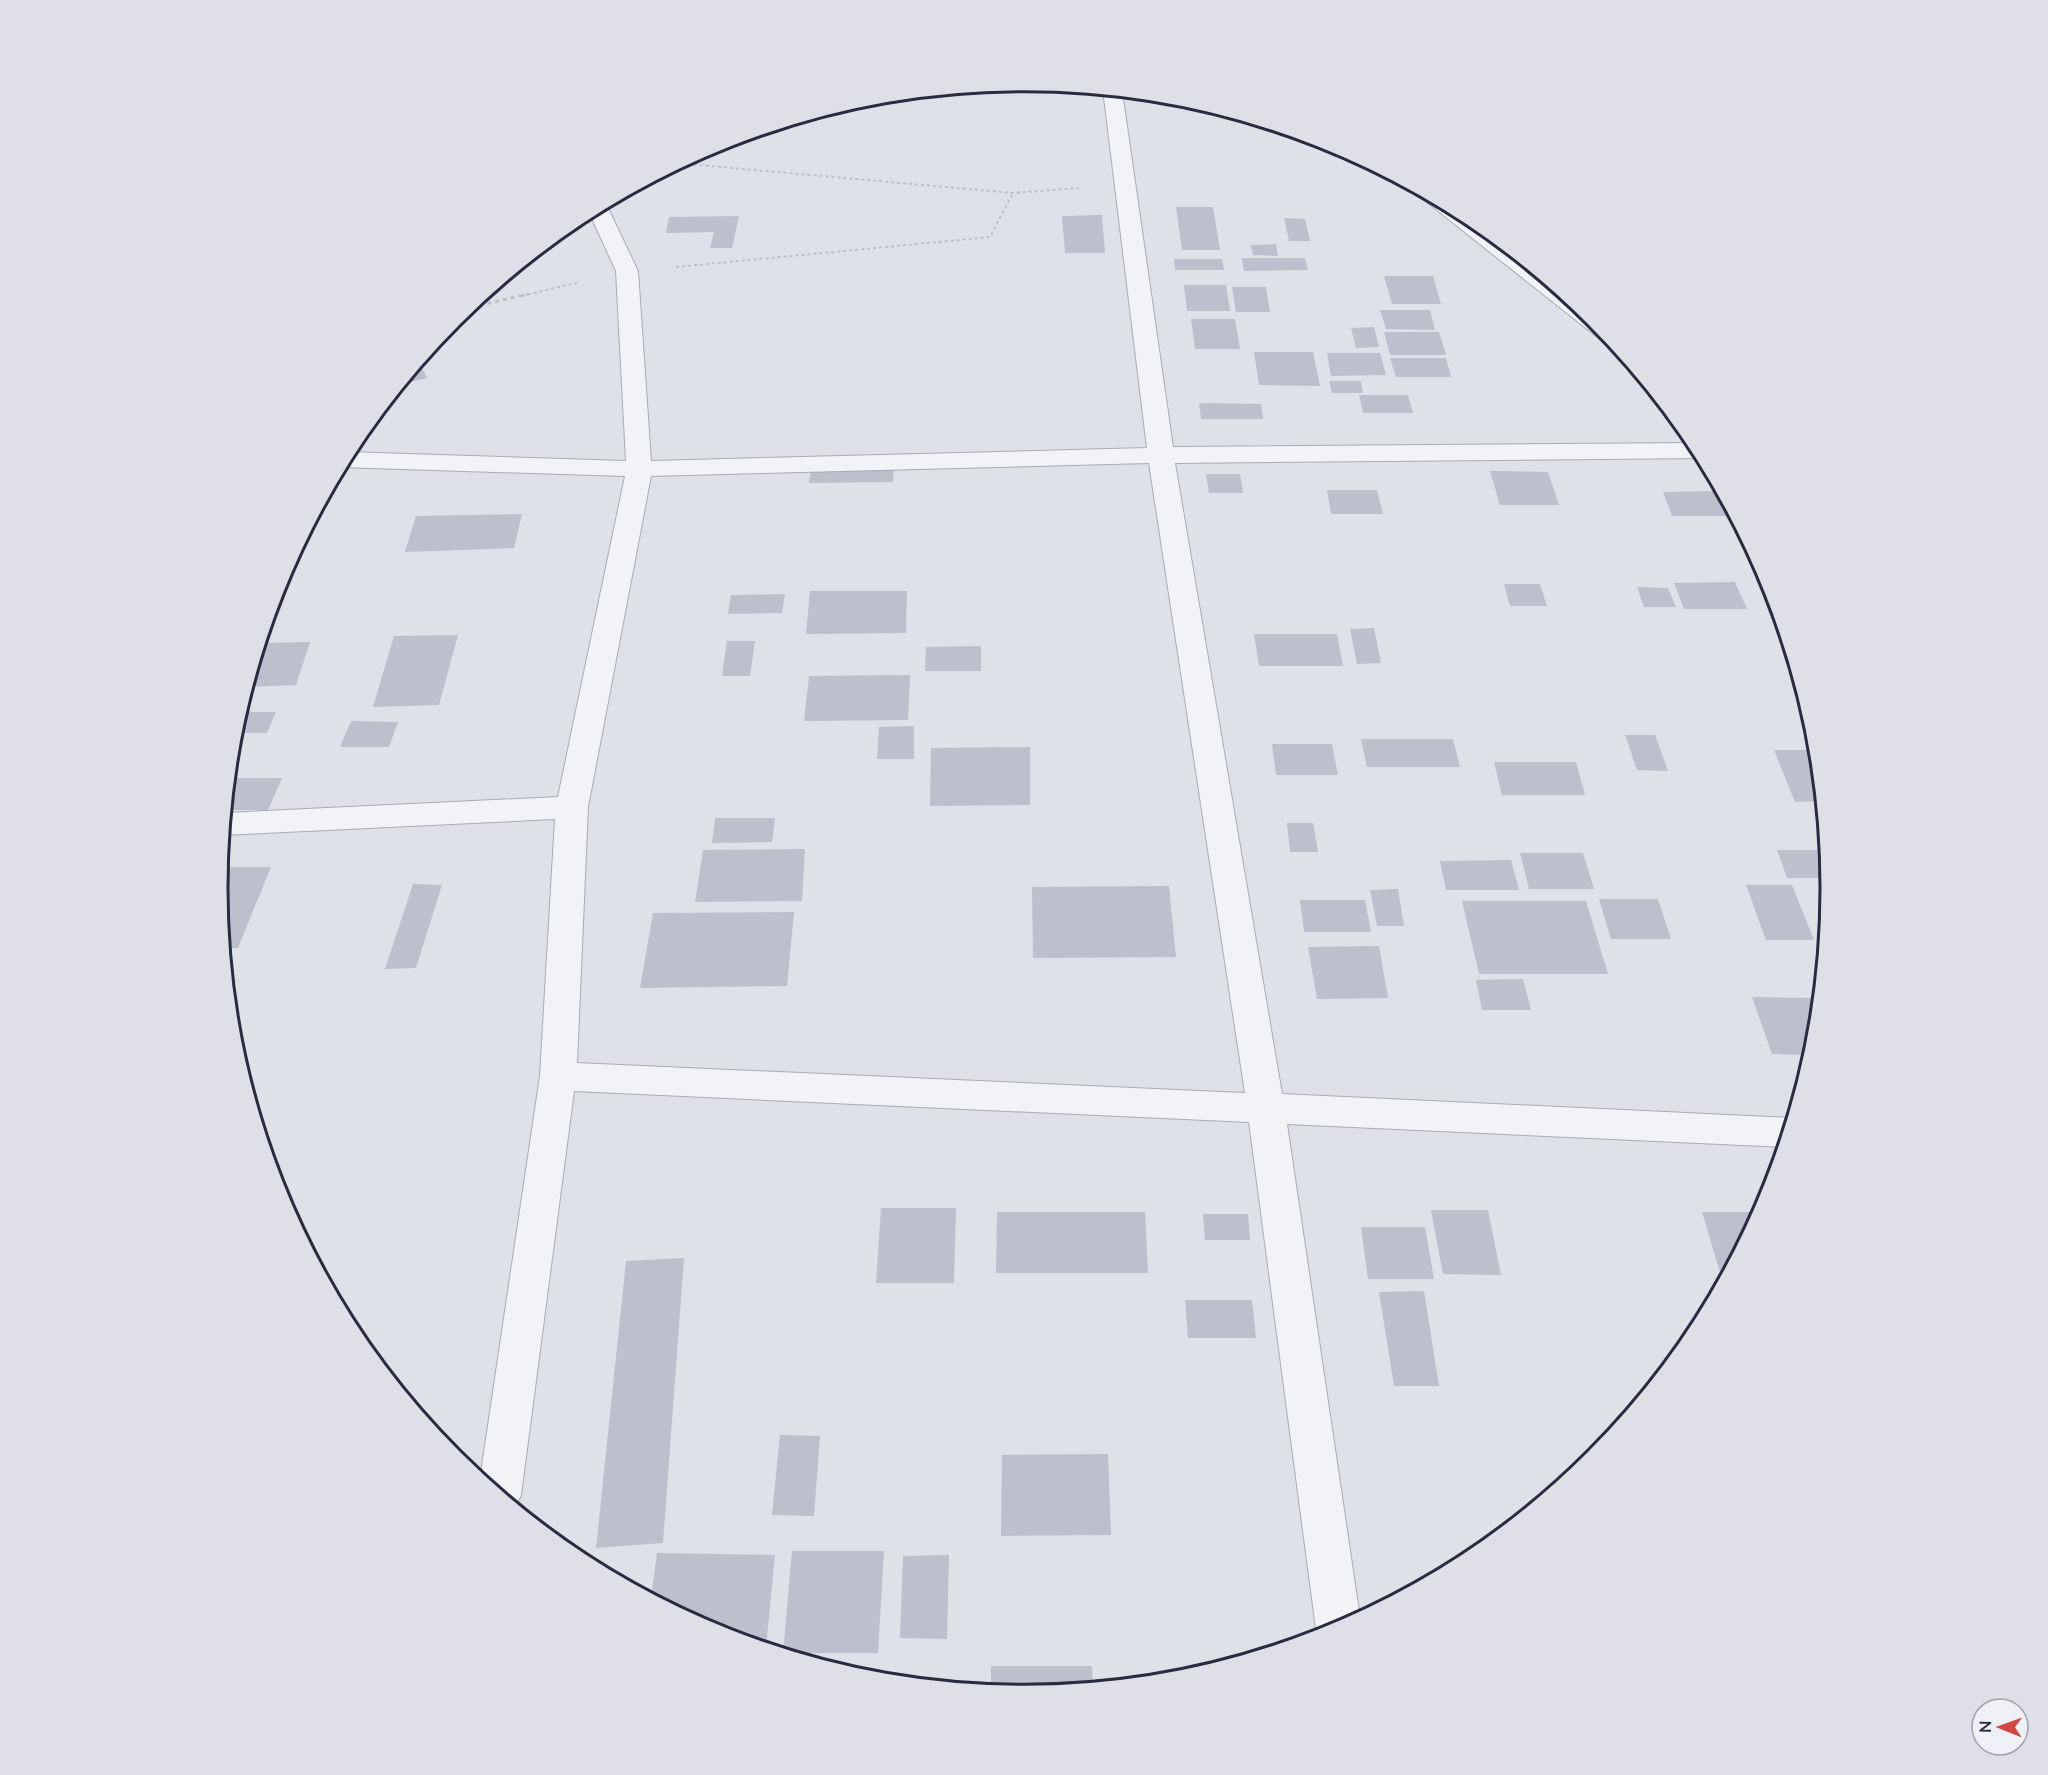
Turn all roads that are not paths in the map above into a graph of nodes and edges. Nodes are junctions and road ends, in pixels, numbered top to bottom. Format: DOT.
graph roads {
  1 [pos="1113,97"];
  2 [pos="601,214"];
  3 [pos="1690,451"];
  4 [pos="1161,455"];
  5 [pos="353,460"];
  6 [pos="639,470"];
  7 [pos="572,807"];
  8 [pos="231,824"];
  9 [pos="558,1076"];
  10 [pos="1266,1108"];
  11 [pos="1781,1132"];
  12 [pos="500,1487"];
  13 [pos="1338,1619"];
  1 -- 4 [label="street"];
  2 -- 6 [label="street"];
  3 -- 4 [label="street"];
  4 -- 6 [label="street"];
  4 -- 10 [label="street"];
  5 -- 6 [label="street"];
  6 -- 7 [label="street"];
  7 -- 8 [label="street"];
  7 -- 9 [label="street"];
  9 -- 10 [label="street"];
  9 -- 12 [label="street"];
  10 -- 11 [label="street"];
  10 -- 13 [label="street"];
}
